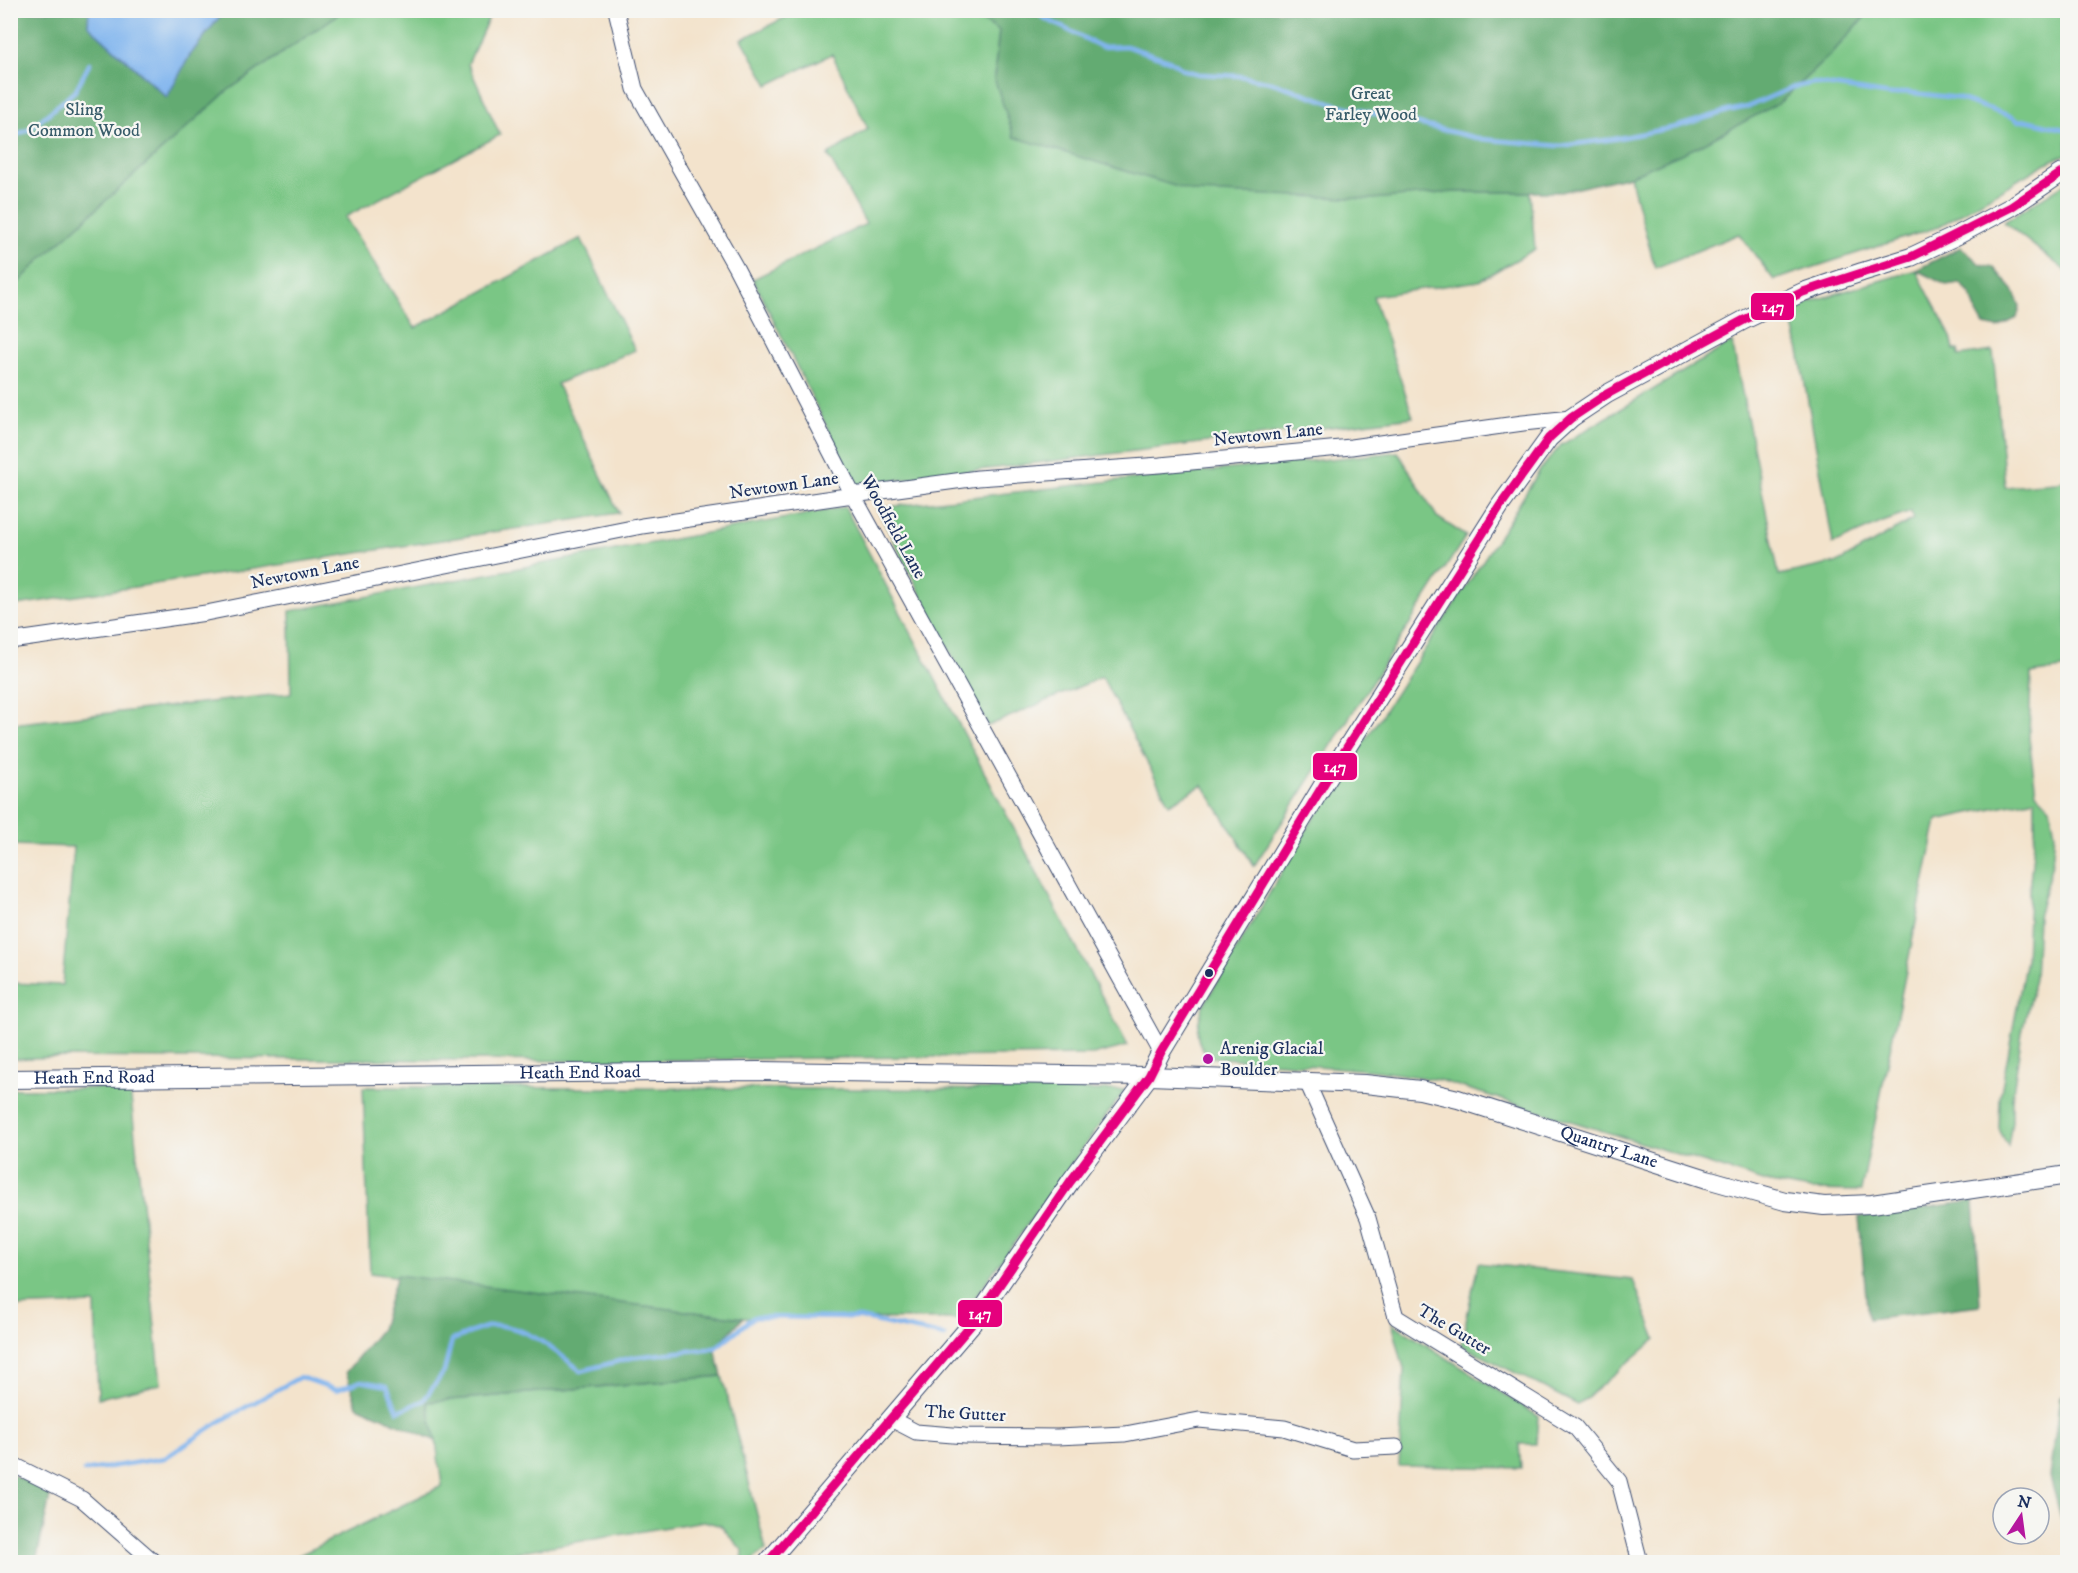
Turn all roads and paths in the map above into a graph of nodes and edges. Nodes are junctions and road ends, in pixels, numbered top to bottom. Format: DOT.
graph roads {
  1 [pos="616,10"];
  2 [pos="2067,172"];
  3 [pos="1571,418"];
  4 [pos="853,495"];
  5 [pos="10,641"];
  6 [pos="1161,1053"];
  7 [pos="1149,1076"];
  8 [pos="10,1079"];
  9 [pos="1307,1082"];
  10 [pos="2067,1175"];
  11 [pos="891,1419"];
  12 [pos="1395,1447"];
  13 [pos="10,1463"];
  14 [pos="154,1563"];
  15 [pos="768,1563"];
  16 [pos="1640,1563"];
  1 -- 4 [label="street, Woodfield Lane"];
  2 -- 3 [label="street"];
  3 -- 4 [label="street, Newtown Lane"];
  3 -- 6 [label="street"];
  4 -- 5 [label="street, Newtown Lane"];
  4 -- 6 [label="street, Woodfield Lane"];
  6 -- 7 [label="street"];
  7 -- 8 [label="street, Heath End Road"];
  7 -- 9 [label="street, Quantry Lane"];
  7 -- 11 [label="street"];
  9 -- 10 [label="street, Quantry Lane"];
  9 -- 16 [label="street, The Gutter"];
  11 -- 12 [label="street, The Gutter"];
  11 -- 15 [label="street"];
  13 -- 14 [label="street"];
}
